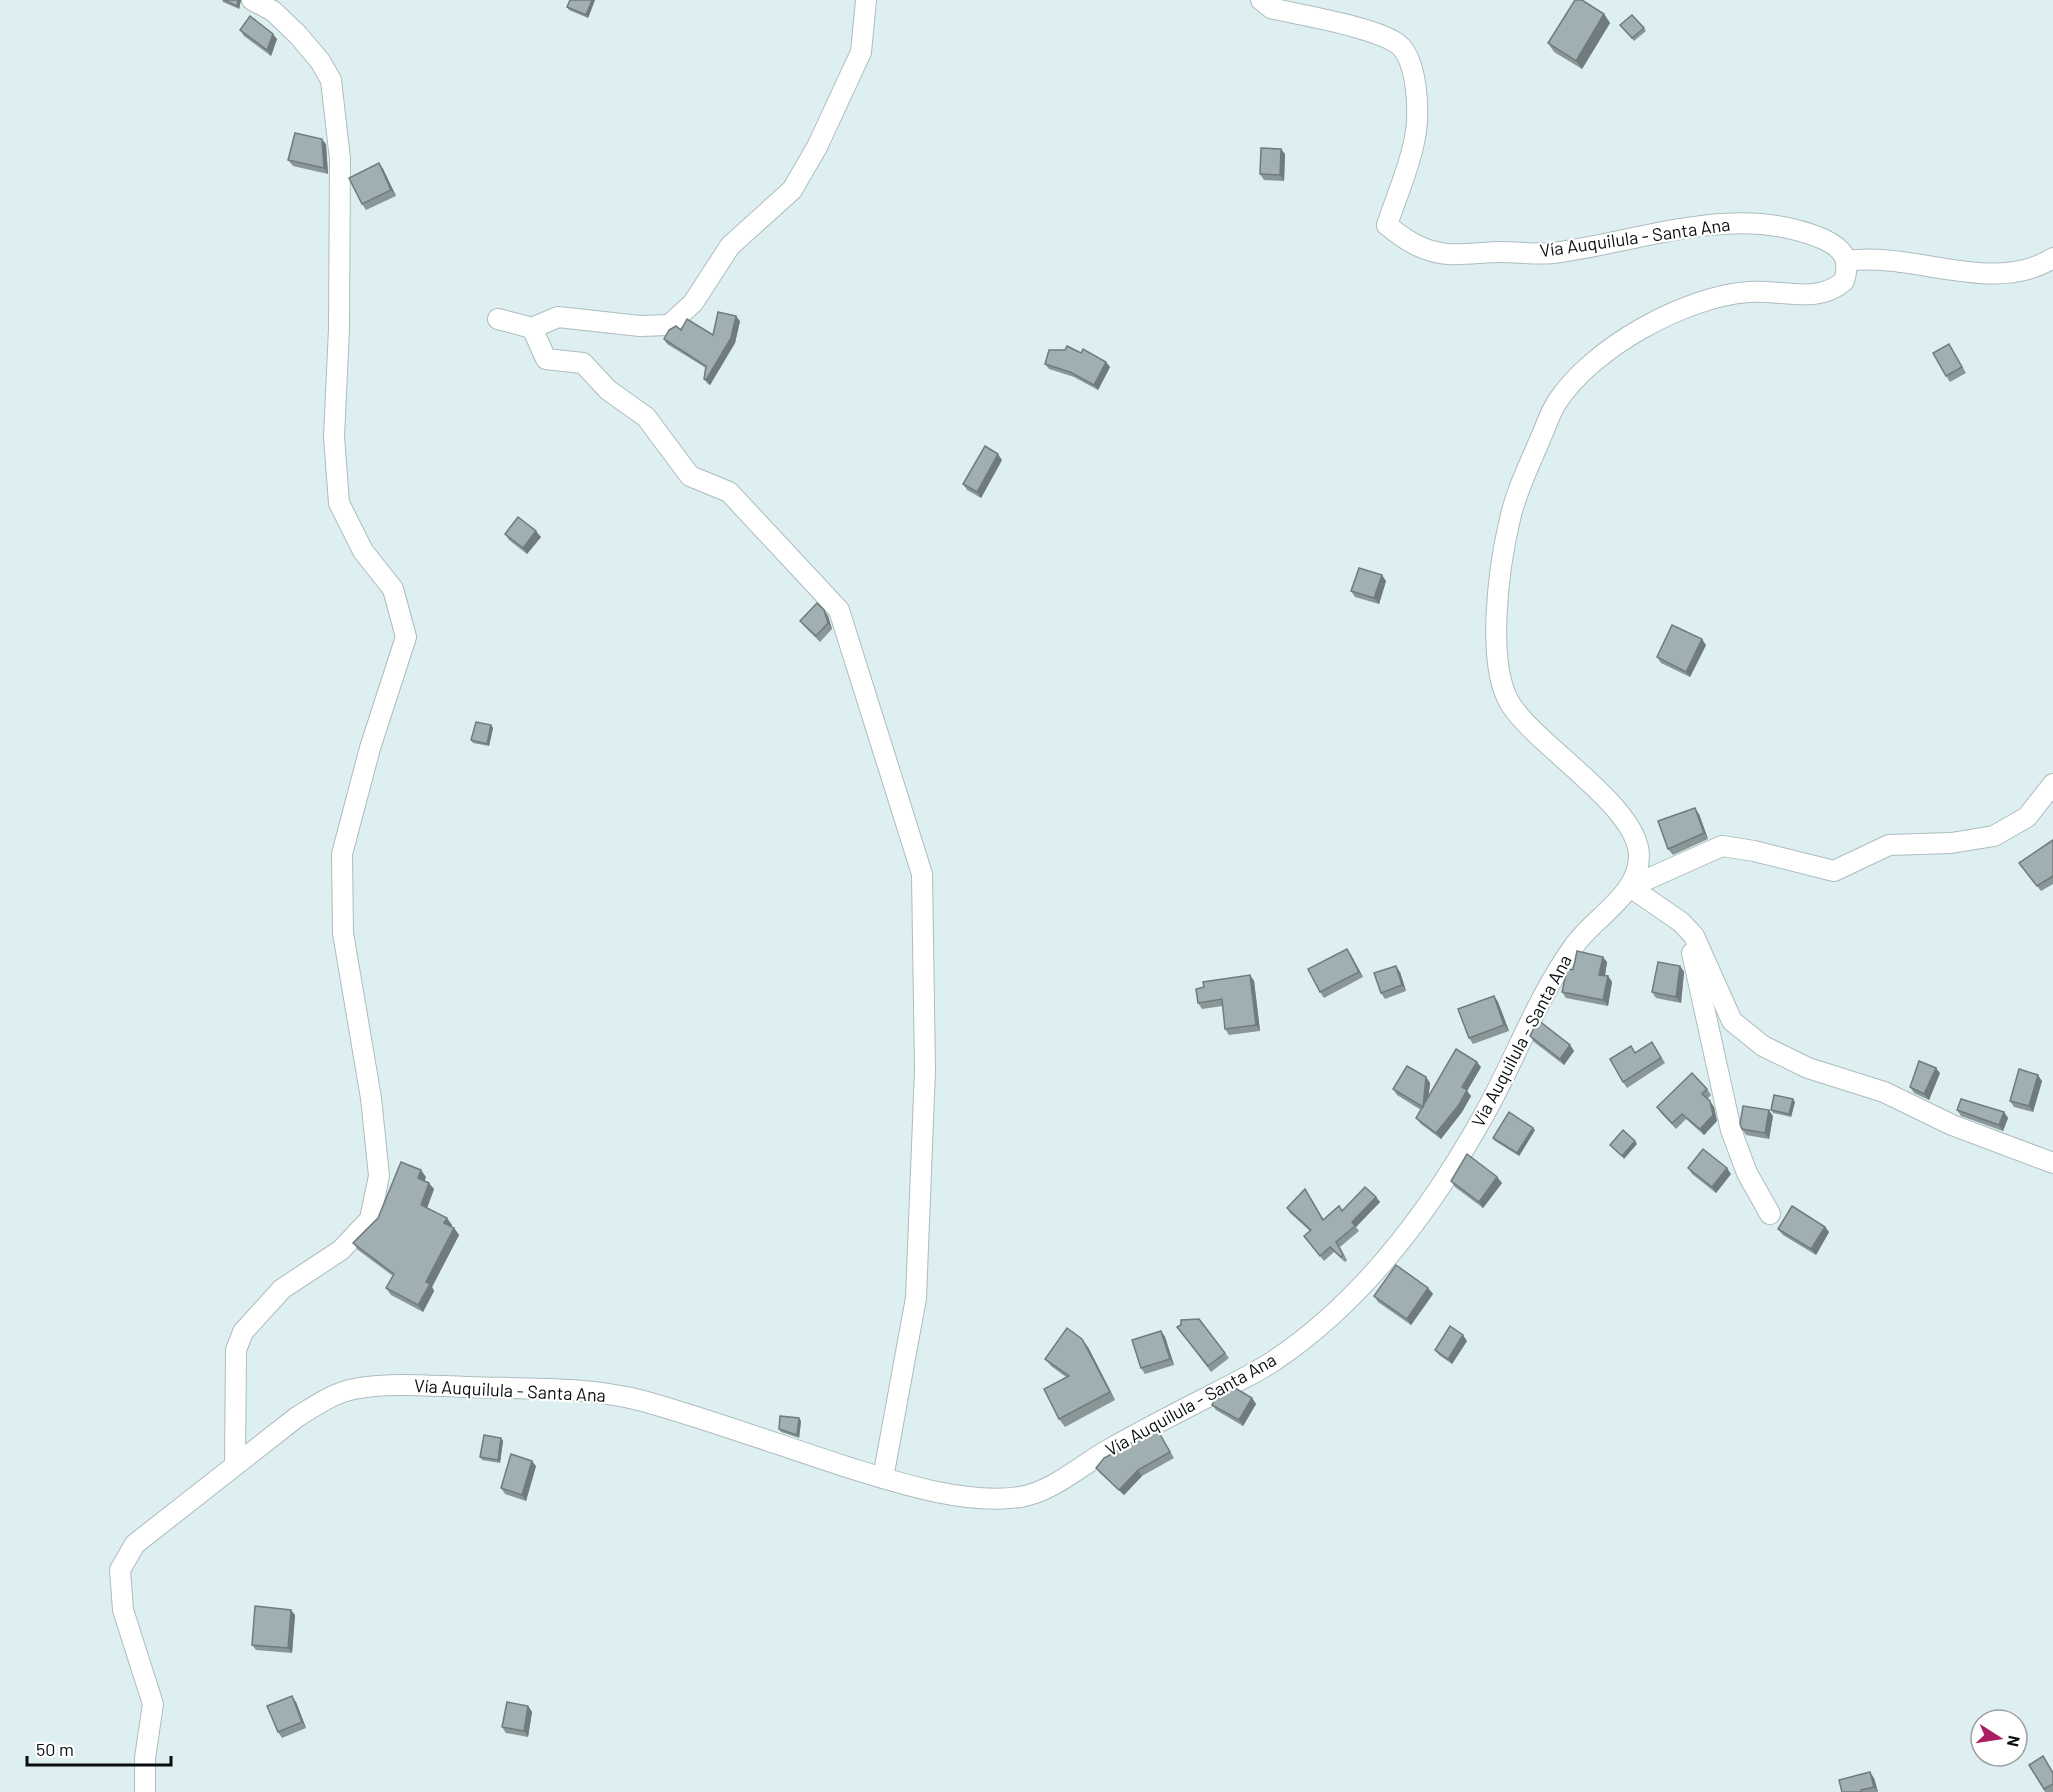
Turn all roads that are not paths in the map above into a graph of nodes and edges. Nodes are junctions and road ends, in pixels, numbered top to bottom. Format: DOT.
graph roads {
  1 [pos="252,0"];
  2 [pos="866,0"];
  3 [pos="1261,0"];
  4 [pos="2053,258"];
  5 [pos="1847,261"];
  6 [pos="498,319"];
  7 [pos="532,328"];
  8 [pos="2053,784"];
  9 [pos="1630,887"];
  10 [pos="1694,936"];
  11 [pos="2053,1163"];
  12 [pos="1770,1214"];
  13 [pos="235,1465"];
  14 [pos="883,1478"];
  15 [pos="145,1792"];
  1 -- 13 [label="street"];
  2 -- 7 [label="street"];
  3 -- 5 [label="street, Vía Auquilula - Santa Ana"];
  4 -- 5 [label="street"];
  5 -- 9 [label="street, Vía Auquilula - Santa Ana"];
  6 -- 7 [label="street"];
  7 -- 14 [label="street"];
  8 -- 9 [label="street"];
  9 -- 10 [label="street"];
  9 -- 14 [label="street, Vía Auquilula - Santa Ana"];
  10 -- 11 [label="street"];
  10 -- 12 [label="street"];
  13 -- 14 [label="street, Vía Auquilula - Santa Ana"];
  13 -- 15 [label="street, Vía Auquilula - Santa Ana"];
}
